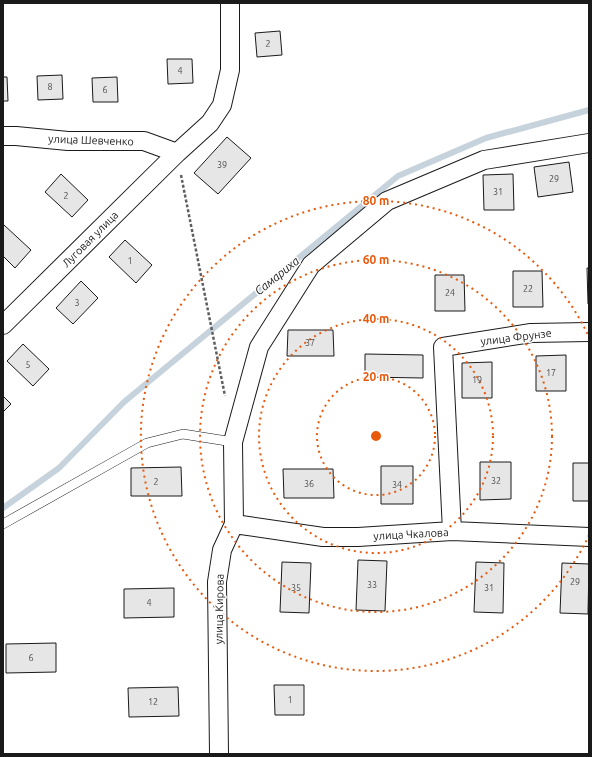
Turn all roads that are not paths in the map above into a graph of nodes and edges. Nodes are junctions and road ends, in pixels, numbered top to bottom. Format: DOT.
graph roads {
  1 [pos="230,3"];
  2 [pos="3,136"];
  3 [pos="589,143"];
  4 [pos="177,153"];
  5 [pos="3,325"];
  6 [pos="589,332"];
  7 [pos="233,442"];
  8 [pos="3,524"];
  9 [pos="234,524"];
  10 [pos="452,531"];
  11 [pos="589,537"];
  12 [pos="219,754"];
  1 -- 4 [label="street"];
  2 -- 4 [label="street, улица Шевченко"];
  3 -- 7 [label="street, улица Кирова"];
  4 -- 5 [label="street, Луговая улица"];
  6 -- 10 [label="street, улица Фрунзе"];
  7 -- 8 [label="lane"];
  7 -- 9 [label="street, улица Кирова"];
  9 -- 10 [label="street, улица Чкалова"];
  9 -- 12 [label="street, улица Кирова"];
  10 -- 11 [label="street, улица Чкалова"];
}
